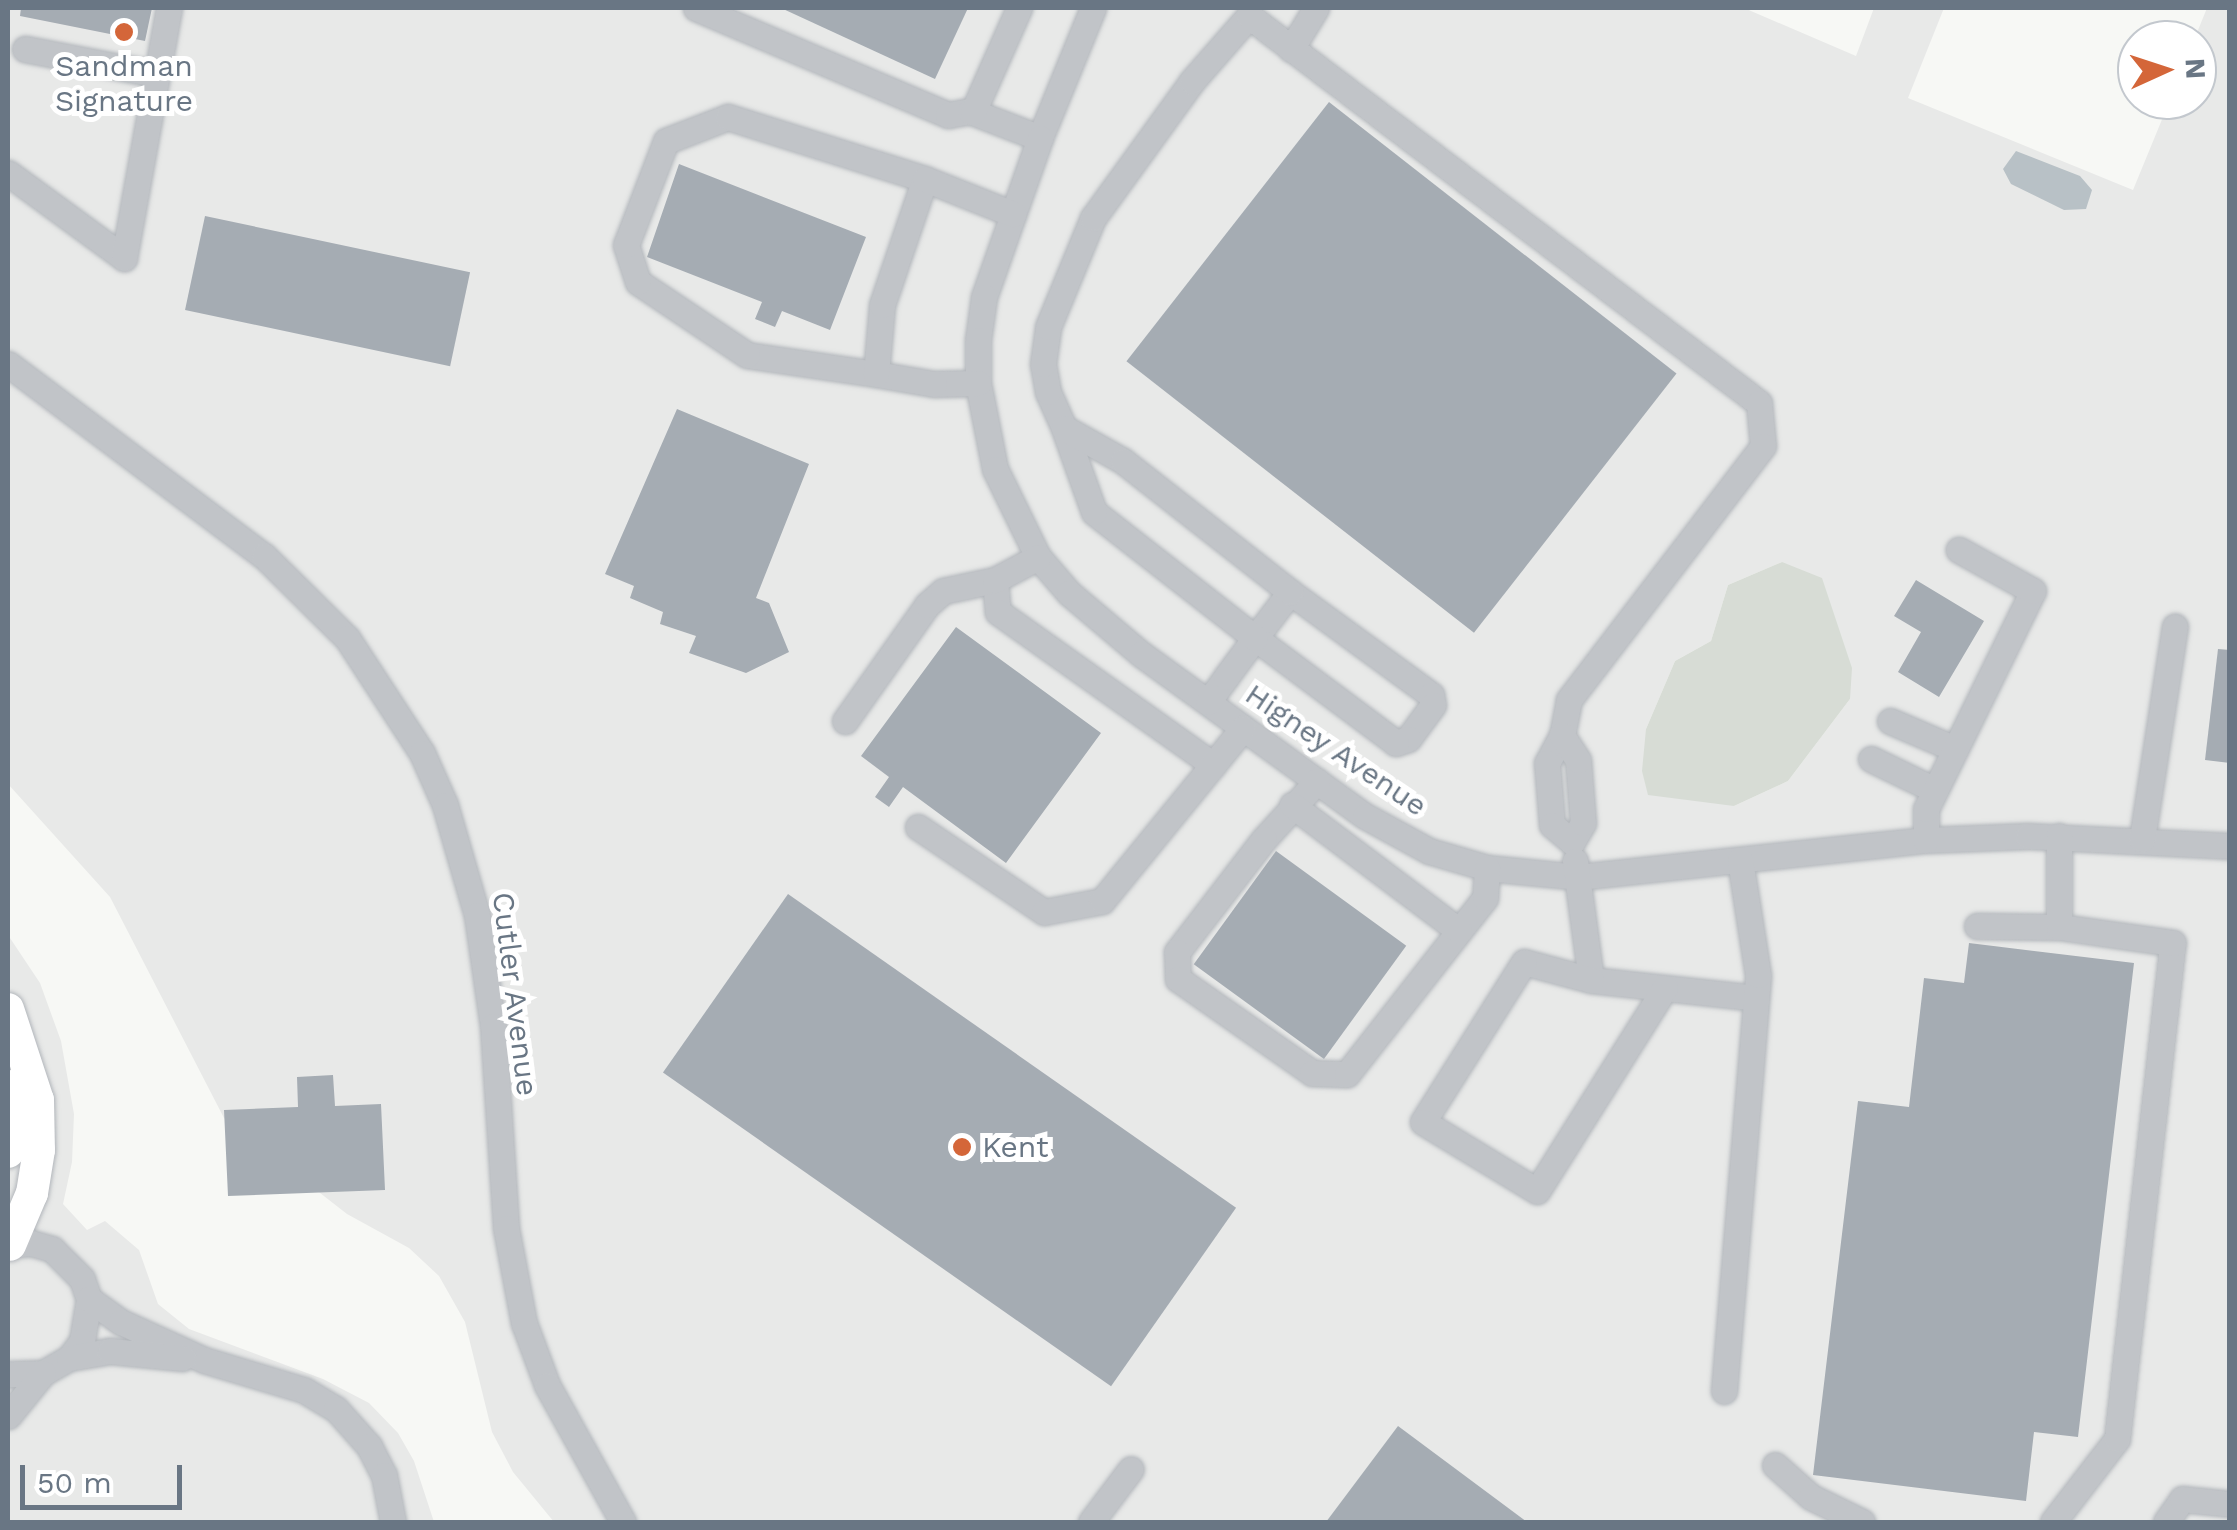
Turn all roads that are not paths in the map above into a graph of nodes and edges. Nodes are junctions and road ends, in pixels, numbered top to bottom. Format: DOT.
graph roads {
  1 [pos="169,8"];
  2 [pos="696,8"];
  3 [pos="1019,8"];
  4 [pos="1093,8"];
  5 [pos="1316,8"];
  6 [pos="1291,49"];
  7 [pos="25,50"];
  8 [pos="155,74"];
  9 [pos="973,112"];
  10 [pos="1040,138"];
  11 [pos="8,172"];
  12 [pos="925,179"];
  13 [pos="1013,214"];
  14 [pos="8,364"];
  15 [pos="876,374"];
  16 [pos="8,380"];
  17 [pos="978,383"];
  18 [pos="36,389"];
  19 [pos="1064,428"];
  20 [pos="1959,550"];
  21 [pos="1038,558"];
  22 [pos="995,580"];
  23 [pos="1290,592"];
  24 [pos="2175,628"];
  25 [pos="1256,638"];
  26 [pos="1208,702"];
  27 [pos="845,721"];
  28 [pos="1890,721"];
  29 [pos="1244,728"];
  30 [pos="1955,748"];
  31 [pos="1871,759"];
  32 [pos="1213,765"];
  33 [pos="1316,781"];
  34 [pos="1935,790"];
  35 [pos="1292,805"];
  36 [pos="918,827"];
  37 [pos="2059,836"];
  38 [pos="2142,838"];
  39 [pos="1926,840"];
  40 [pos="2230,846"];
  41 [pos="1740,860"];
  42 [pos="1486,868"];
  43 [pos="1578,877"];
  44 [pos="1977,926"];
  45 [pos="2059,927"];
  46 [pos="1459,931"];
  47 [pos="1592,980"];
  48 [pos="1665,988"];
  49 [pos="1756,998"];
  50 [pos="8,1009"];
  51 [pos="23,1049"];
  52 [pos="8,1152"];
  53 [pos="9,1245"];
  54 [pos="89,1299"];
  55 [pos="69,1358"];
  56 [pos="204,1360"];
  57 [pos="42,1373"];
  58 [pos="8,1374"];
  59 [pos="1724,1391"];
  60 [pos="8,1416"];
  61 [pos="1774,1465"];
  62 [pos="1132,1470"];
  63 [pos="2230,1504"];
  64 [pos="393,1522"];
  65 [pos="623,1522"];
  66 [pos="1091,1522"];
  67 [pos="1862,1522"];
  68 [pos="2054,1522"];
  69 [pos="2166,1522"];
  1 -- 8 [label="street"];
  2 -- 9 [label="street"];
  3 -- 9 [label="street"];
  4 -- 10 [label="street, Higney Avenue"];
  5 -- 6 [label="street"];
  6 -- 19 [label="street"];
  6 -- 43 [label="street"];
  7 -- 8 [label="street"];
  8 -- 11 [label="street"];
  9 -- 10 [label="street"];
  10 -- 13 [label="street, Higney Avenue"];
  12 -- 13 [label="street"];
  12 -- 15 [label="street"];
  12 -- 15 [label="street"];
  13 -- 17 [label="street, Higney Avenue"];
  14 -- 18 [label="street, Cutler Avenue"];
  15 -- 17 [label="street"];
  16 -- 18 [label="street, Cutler Avenue"];
  17 -- 21 [label="street, Higney Avenue"];
  18 -- 65 [label="street, Cutler Avenue"];
  19 -- 23 [label="street"];
  19 -- 25 [label="street"];
  20 -- 30 [label="street"];
  21 -- 22 [label="street"];
  21 -- 26 [label="street, Higney Avenue"];
  22 -- 27 [label="street"];
  22 -- 32 [label="street"];
  23 -- 25 [label="street"];
  23 -- 25 [label="street"];
  24 -- 38 [label="street"];
  25 -- 26 [label="street"];
  26 -- 29 [label="street, Higney Avenue"];
  28 -- 30 [label="street"];
  29 -- 32 [label="street"];
  29 -- 33 [label="street, Higney Avenue"];
  30 -- 34 [label="street"];
  31 -- 34 [label="street"];
  32 -- 36 [label="street"];
  33 -- 35 [label="street"];
  33 -- 42 [label="street, Higney Avenue"];
  34 -- 39 [label="street"];
  35 -- 46 [label="street"];
  35 -- 46 [label="street"];
  37 -- 38 [label="street, Higney Avenue"];
  37 -- 39 [label="street, Higney Avenue"];
  37 -- 45 [label="street"];
  38 -- 40 [label="street, Higney Avenue"];
  39 -- 41 [label="street, Higney Avenue"];
  41 -- 43 [label="street, Higney Avenue"];
  41 -- 49 [label="street"];
  42 -- 43 [label="street, Higney Avenue"];
  42 -- 46 [label="street"];
  43 -- 47 [label="street"];
  44 -- 45 [label="street"];
  45 -- 68 [label="street"];
  47 -- 48 [label="street"];
  47 -- 48 [label="street"];
  48 -- 49 [label="street"];
  49 -- 59 [label="street"];
  50 -- 51 [label="main road"];
  51 -- 52 [label="main road"];
  51 -- 53 [label="main road"];
  53 -- 54 [label="street"];
  54 -- 55 [label="street"];
  54 -- 56 [label="street"];
  55 -- 56 [label="street"];
  55 -- 57 [label="street"];
  56 -- 64 [label="street"];
  57 -- 58 [label="street"];
  57 -- 60 [label="street"];
  61 -- 67 [label="street"];
  62 -- 66 [label="street"];
  63 -- 69 [label="street"];
}
